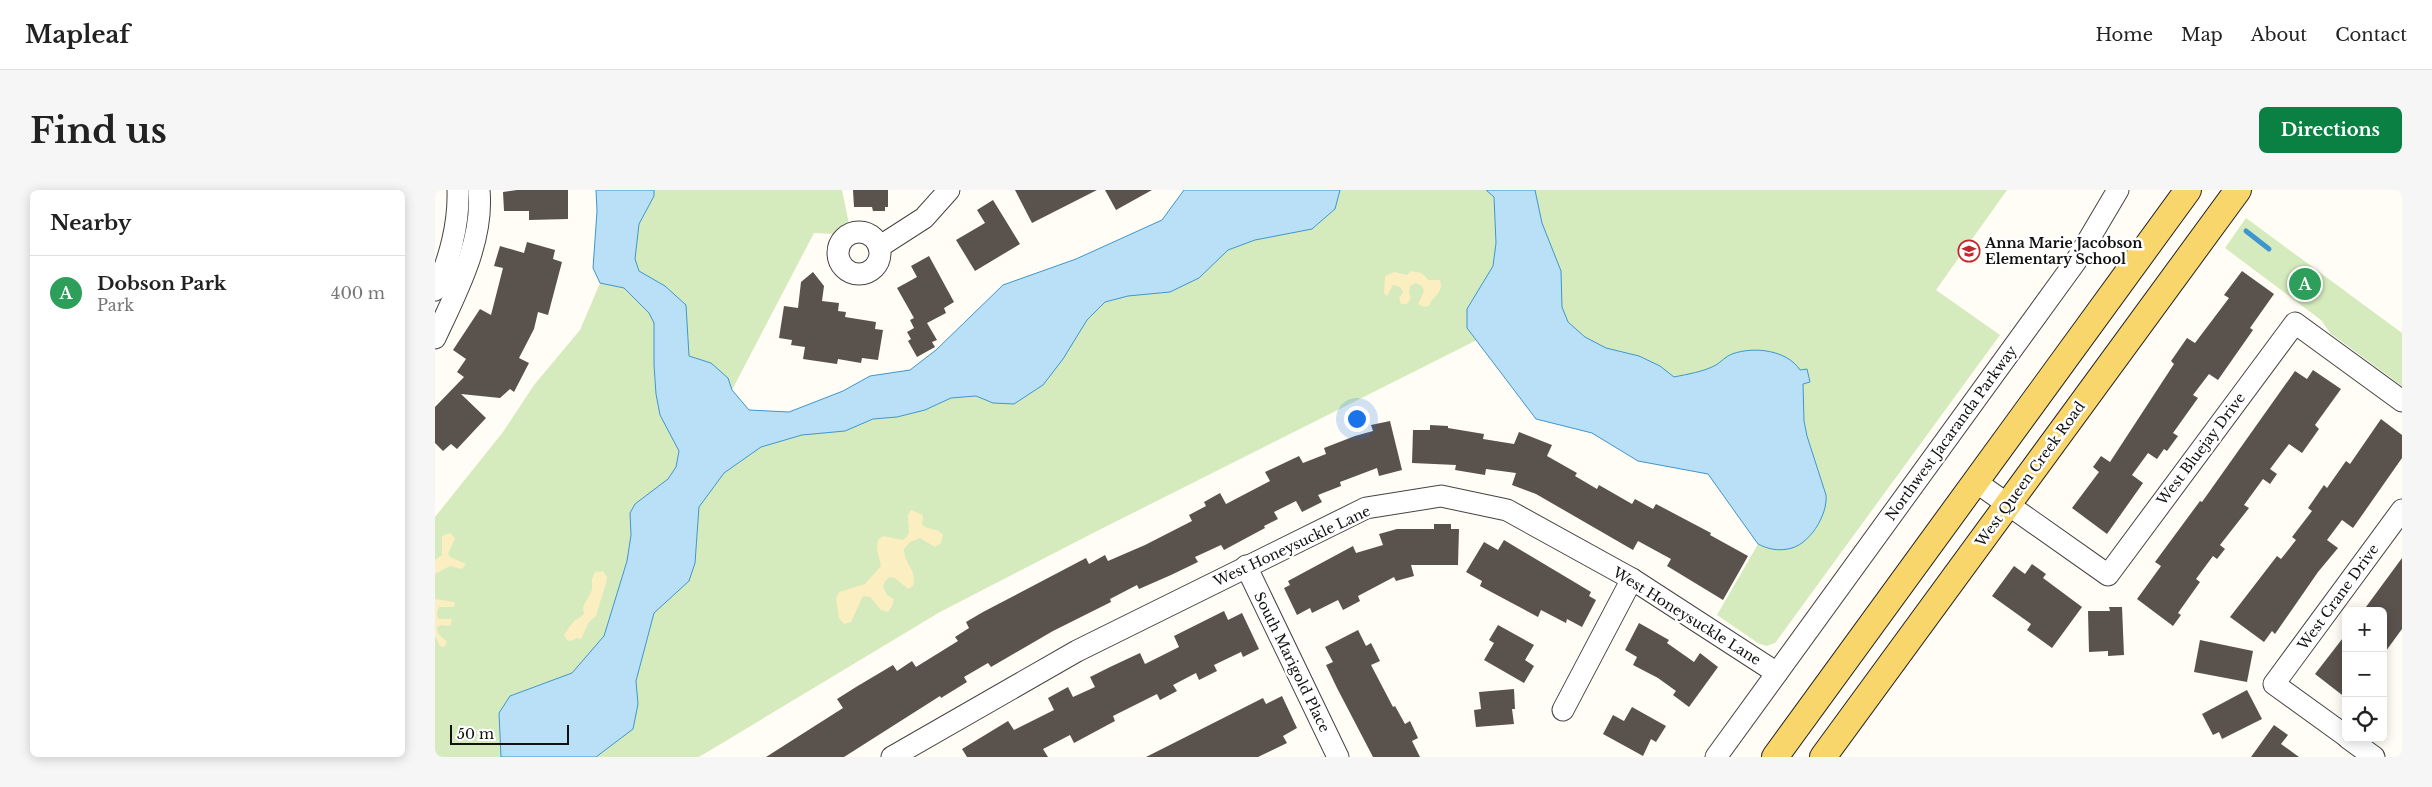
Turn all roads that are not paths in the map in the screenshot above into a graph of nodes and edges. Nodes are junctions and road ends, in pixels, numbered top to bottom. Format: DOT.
graph roads {
  1 [pos="458,190"];
  2 [pos="479,190"];
  3 [pos="949,190"];
  4 [pos="2118,190"];
  5 [pos="2188,190"];
  6 [pos="2238,190"];
  7 [pos="879,247"];
  8 [pos="446,283"];
  9 [pos="435,338"];
  10 [pos="2402,401"];
  11 [pos="1977,482"];
  12 [pos="2008,505"];
  13 [pos="2402,510"];
  14 [pos="1246,566"];
  15 [pos="1631,579"];
  16 [pos="1777,673"];
  17 [pos="1563,710"];
  18 [pos="2342,733"];
  19 [pos="2354,742"];
  20 [pos="1332,755"];
  21 [pos="892,757"];
  22 [pos="1716,757"];
  23 [pos="1775,757"];
  24 [pos="1823,757"];
  25 [pos="2374,757"];
  1 -- 8 [label="street"];
  2 -- 8 [label="street"];
  3 -- 7 [label="street"];
  4 -- 16 [label="street, Northwest Jacaranda Parkway"];
  5 -- 11 [label="main road"];
  6 -- 12 [label="main road, West Queen Creek Road"];
  8 -- 9 [label="street"];
  10 -- 12 [label="street, West Bluejay Drive"];
  11 -- 12 [label="street"];
  11 -- 23 [label="main road"];
  12 -- 24 [label="main road, West Queen Creek Road"];
  13 -- 18 [label="street, West Crane Drive"];
  14 -- 15 [label="street, West Honeysuckle Lane"];
  14 -- 20 [label="street, South Marigold Place"];
  14 -- 21 [label="street, West Honeysuckle Lane"];
  15 -- 16 [label="street, West Honeysuckle Lane"];
  15 -- 17 [label="street"];
  16 -- 22 [label="street, Northwest Jacaranda Parkway"];
  19 -- 25 [label="street"];
}
